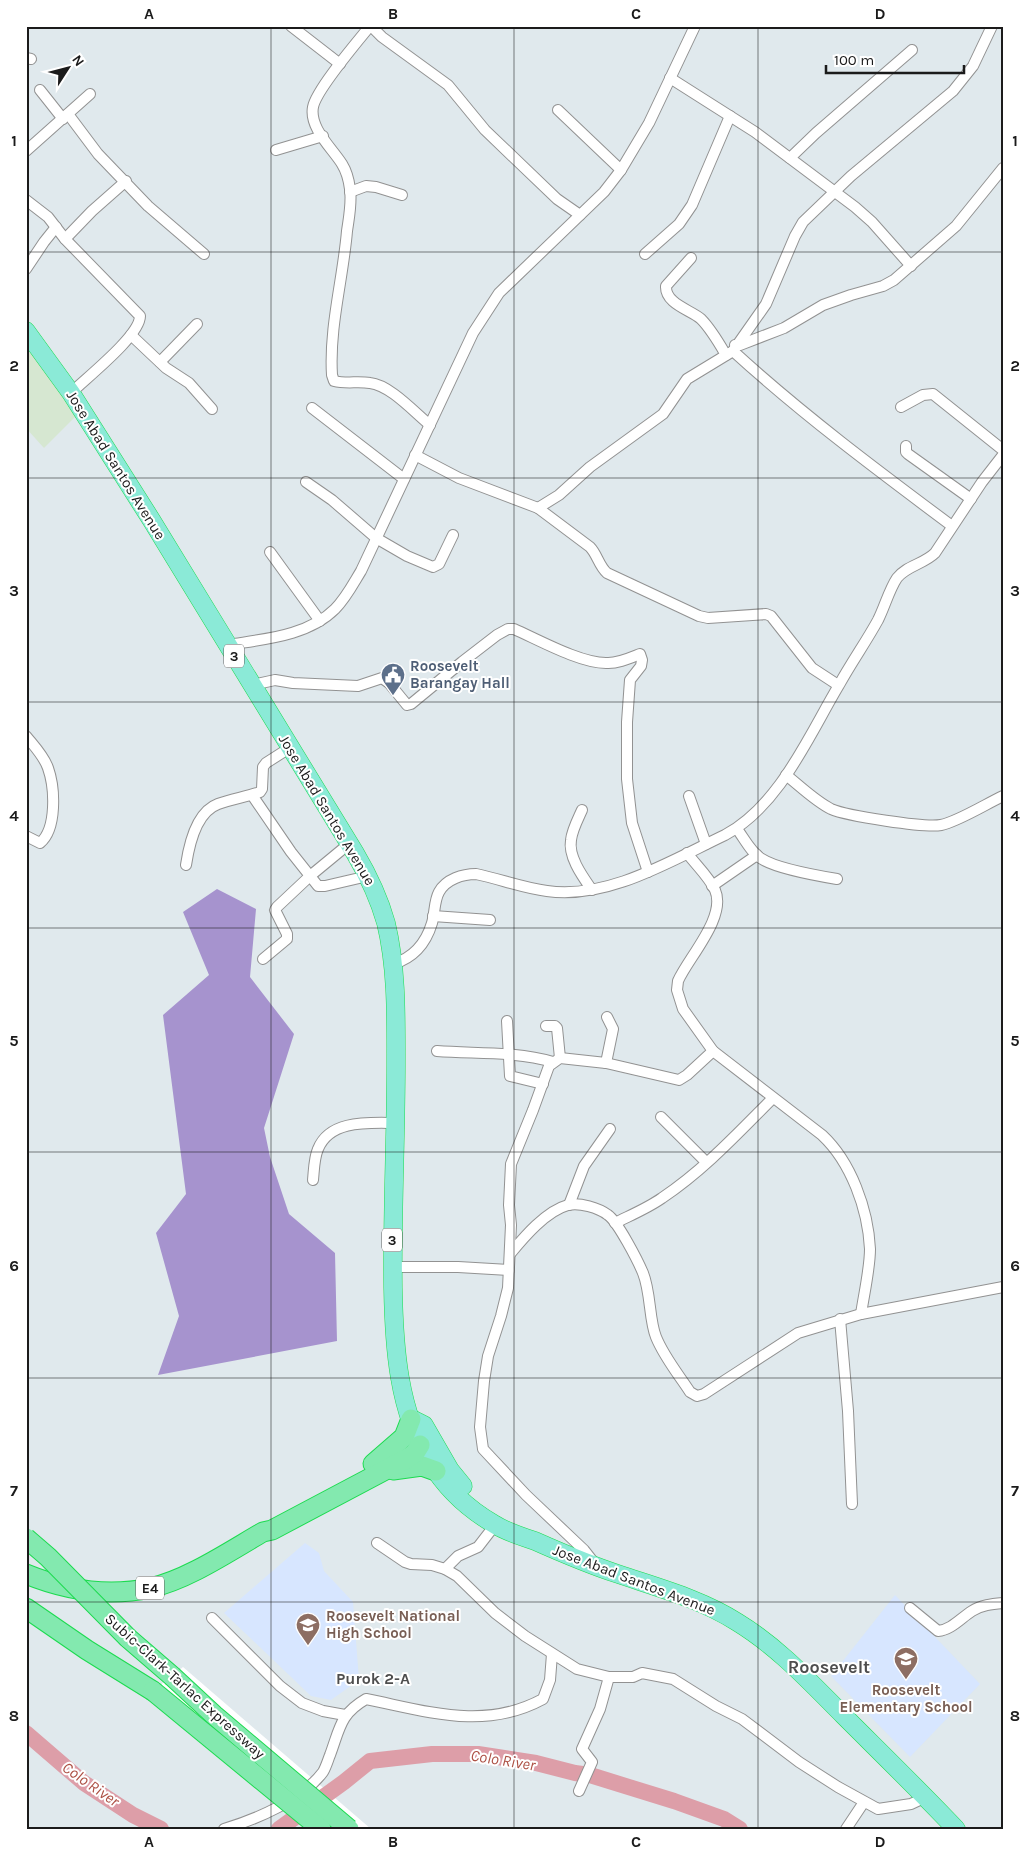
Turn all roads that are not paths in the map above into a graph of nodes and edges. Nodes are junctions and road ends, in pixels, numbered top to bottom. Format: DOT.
graph roads {
  1 [pos="291,26"];
  2 [pos="370,26"];
  3 [pos="695,26"];
  4 [pos="992,26"];
  5 [pos="912,50"];
  6 [pos="340,64"];
  7 [pos="670,78"];
  8 [pos="40,90"];
  9 [pos="90,94"];
  10 [pos="558,110"];
  11 [pos="730,116"];
  12 [pos="66,117"];
  13 [pos="323,136"];
  14 [pos="26,150"];
  15 [pos="276,150"];
  16 [pos="790,158"];
  17 [pos="1003,168"];
  18 [pos="621,170"];
  19 [pos="126,181"];
  20 [pos="350,192"];
  21 [pos="834,192"];
  22 [pos="402,195"];
  23 [pos="26,200"];
  24 [pos="580,215"];
  25 [pos="56,227"];
  26 [pos="65,239"];
  27 [pos="204,254"];
  28 [pos="645,254"];
  29 [pos="692,258"];
  30 [pos="911,266"];
  31 [pos="26,269"];
  32 [pos="197,324"];
  33 [pos="26,331"];
  34 [pos="131,335"];
  35 [pos="732,350"];
  36 [pos="160,362"];
  37 [pos="71,393"];
  38 [pos="902,407"];
  39 [pos="312,408"];
  40 [pos="212,409"];
  41 [pos="430,425"];
  42 [pos="906,446"];
  43 [pos="1003,450"];
  44 [pos="415,455"];
  45 [pos="1003,455"];
  46 [pos="404,479"];
  47 [pos="306,482"];
  48 [pos="971,499"];
  49 [pos="538,508"];
  50 [pos="952,526"];
  51 [pos="453,535"];
  52 [pos="376,538"];
  53 [pos="270,552"];
  54 [pos="320,621"];
  55 [pos="228,645"];
  56 [pos="252,685"];
  57 [pos="838,685"];
  58 [pos="26,736"];
  59 [pos="291,747"];
  60 [pos="786,775"];
  61 [pos="252,795"];
  62 [pos="689,796"];
  63 [pos="1003,796"];
  64 [pos="582,810"];
  65 [pos="737,829"];
  66 [pos="26,836"];
  67 [pos="350,843"];
  68 [pos="706,844"];
  69 [pos="687,853"];
  70 [pos="757,855"];
  71 [pos="186,865"];
  72 [pos="648,872"];
  73 [pos="310,876"];
  74 [pos="368,876"];
  75 [pos="837,879"];
  76 [pos="712,886"];
  77 [pos="592,890"];
  78 [pos="433,916"];
  79 [pos="490,920"];
  80 [pos="263,959"];
  81 [pos="393,964"];
  82 [pos="607,1017"];
  83 [pos="507,1021"];
  84 [pos="546,1026"];
  85 [pos="437,1051"];
  86 [pos="713,1051"];
  87 [pos="509,1054"];
  88 [pos="556,1060"];
  89 [pos="606,1063"];
  90 [pos="543,1084"];
  91 [pos="773,1098"];
  92 [pos="661,1117"];
  93 [pos="396,1123"];
  94 [pos="610,1129"];
  95 [pos="706,1162"];
  96 [pos="313,1180"];
  97 [pos="569,1205"];
  98 [pos="615,1223"];
  99 [pos="510,1254"];
  100 [pos="393,1267"];
  101 [pos="509,1270"];
  102 [pos="1003,1287"];
  103 [pos="861,1314"];
  104 [pos="840,1319"];
  105 [pos="411,1419"];
  106 [pos="420,1445"];
  107 [pos="377,1469"];
  108 [pos="443,1470"];
  109 [pos="852,1504"];
  110 [pos="495,1525"];
  111 [pos="26,1538"];
  112 [pos="528,1539"];
  113 [pos="377,1543"];
  114 [pos="597,1567"];
  115 [pos="445,1569"];
  116 [pos="26,1574"];
  117 [pos="1003,1603"];
  118 [pos="26,1608"];
  119 [pos="910,1608"];
  120 [pos="212,1618"];
  121 [pos="552,1654"];
  122 [pos="609,1677"];
  123 [pos="345,1715"];
  124 [pos="580,1789"];
  125 [pos="926,1798"];
  126 [pos="864,1802"];
  127 [pos="224,1829"];
  128 [pos="321,1829"];
  129 [pos="349,1829"];
  130 [pos="846,1829"];
  131 [pos="956,1829"];
  1 -- 6 [label="street"];
  2 -- 6 [label="street"];
  2 -- 24 [label="street"];
  3 -- 7 [label="street"];
  4 -- 21 [label="street"];
  5 -- 16 [label="street"];
  6 -- 13 [label="street"];
  7 -- 11 [label="street"];
  7 -- 18 [label="street"];
  8 -- 12 [label="street"];
  9 -- 12 [label="street"];
  10 -- 18 [label="street"];
  11 -- 16 [label="street"];
  11 -- 28 [label="street"];
  12 -- 14 [label="street"];
  12 -- 19 [label="street"];
  13 -- 15 [label="street"];
  13 -- 20 [label="street"];
  16 -- 21 [label="street"];
  17 -- 30 [label="street"];
  18 -- 24 [label="street"];
  19 -- 26 [label="street"];
  19 -- 27 [label="street"];
  20 -- 22 [label="street"];
  20 -- 41 [label="street"];
  21 -- 30 [label="street"];
  21 -- 35 [label="street"];
  23 -- 25 [label="street"];
  24 -- 41 [label="street"];
  25 -- 26 [label="street"];
  25 -- 31 [label="street"];
  26 -- 34 [label="street"];
  29 -- 35 [label="street"];
  30 -- 35 [label="street"];
  32 -- 36 [label="street"];
  33 -- 37 [label="highway, Jose Abad Santos Avenue / 3"];
  34 -- 36 [label="street"];
  34 -- 37 [label="street"];
  35 -- 49 [label="street"];
  35 -- 50 [label="street"];
  36 -- 40 [label="street"];
  37 -- 55 [label="highway, Jose Abad Santos Avenue / 3"];
  38 -- 43 [label="street"];
  39 -- 46 [label="street"];
  41 -- 44 [label="street"];
  42 -- 48 [label="street"];
  44 -- 46 [label="street"];
  44 -- 49 [label="street"];
  45 -- 48 [label="street"];
  46 -- 52 [label="street"];
  47 -- 52 [label="street"];
  48 -- 50 [label="street"];
  49 -- 57 [label="street"];
  50 -- 57 [label="street"];
  51 -- 52 [label="street"];
  52 -- 54 [label="street"];
  53 -- 54 [label="street"];
  54 -- 55 [label="street"];
  55 -- 56 [label="highway, Jose Abad Santos Avenue / 3"];
  56 -- 59 [label="highway, Jose Abad Santos Avenue / 3"];
  56 -- 72 [label="street"];
  57 -- 60 [label="street"];
  58 -- 66 [label="street"];
  59 -- 61 [label="street"];
  59 -- 67 [label="highway, Jose Abad Santos Avenue / 3"];
  60 -- 63 [label="street"];
  60 -- 65 [label="street"];
  61 -- 71 [label="street"];
  61 -- 73 [label="street"];
  62 -- 68 [label="street"];
  64 -- 77 [label="street"];
  65 -- 68 [label="street"];
  65 -- 70 [label="street"];
  67 -- 73 [label="street"];
  67 -- 74 [label="highway, Jose Abad Santos Avenue / 3"];
  68 -- 69 [label="street"];
  69 -- 72 [label="street"];
  69 -- 76 [label="street"];
  70 -- 75 [label="street"];
  70 -- 76 [label="street"];
  72 -- 77 [label="street"];
  73 -- 74 [label="street"];
  73 -- 80 [label="street"];
  74 -- 81 [label="highway, Jose Abad Santos Avenue / 3"];
  76 -- 86 [label="street"];
  77 -- 78 [label="street"];
  78 -- 79 [label="street"];
  78 -- 81 [label="street"];
  81 -- 93 [label="highway, Jose Abad Santos Avenue / 3"];
  82 -- 89 [label="street"];
  83 -- 87 [label="street"];
  84 -- 88 [label="street"];
  85 -- 87 [label="street"];
  86 -- 89 [label="street"];
  86 -- 91 [label="street"];
  87 -- 88 [label="street"];
  87 -- 90 [label="street"];
  88 -- 89 [label="street"];
  88 -- 90 [label="street"];
  90 -- 99 [label="street"];
  91 -- 95 [label="street"];
  91 -- 103 [label="street"];
  92 -- 95 [label="street"];
  93 -- 96 [label="street"];
  93 -- 100 [label="highway, Jose Abad Santos Avenue / 3"];
  94 -- 97 [label="street"];
  95 -- 98 [label="street"];
  97 -- 98 [label="street"];
  97 -- 99 [label="street"];
  98 -- 104 [label="street"];
  99 -- 101 [label="street"];
  100 -- 101 [label="street"];
  100 -- 105 [label="highway, Jose Abad Santos Avenue / 3"];
  101 -- 114 [label="street"];
  102 -- 103 [label="street"];
  103 -- 104 [label="street"];
  104 -- 109 [label="street"];
  105 -- 106 [label="highway, Jose Abad Santos Avenue / 3"];
  105 -- 107 [label="highway, E4"];
  105 -- 108 [label="highway, Jose Abad Santos Avenue"];
  106 -- 107 [label="highway, E4"];
  106 -- 108 [label="highway"];
  107 -- 108 [label="highway, E4"];
  107 -- 116 [label="highway, E4"];
  108 -- 110 [label="highway, Jose Abad Santos Avenue"];
  108 -- 112 [label="highway, Jose Abad Santos Avenue"];
  110 -- 112 [label="highway, Jose Abad Santos Avenue"];
  110 -- 115 [label="street"];
  111 -- 129 [label="highway, Subic-Clark-Tarlac Expressway, bridge"];
  112 -- 114 [label="highway, Jose Abad Santos Avenue"];
  113 -- 115 [label="street"];
  114 -- 125 [label="highway, Jose Abad Santos Avenue"];
  115 -- 121 [label="street"];
  117 -- 119 [label="street"];
  118 -- 128 [label="highway, Subic-Clark-Tarlac Expressway, bridge"];
  120 -- 123 [label="street"];
  121 -- 122 [label="street"];
  121 -- 123 [label="street"];
  122 -- 124 [label="street"];
  122 -- 126 [label="street"];
  123 -- 127 [label="street"];
  125 -- 126 [label="street"];
  125 -- 131 [label="highway, Jose Abad Santos Avenue"];
  126 -- 130 [label="street"];
}
